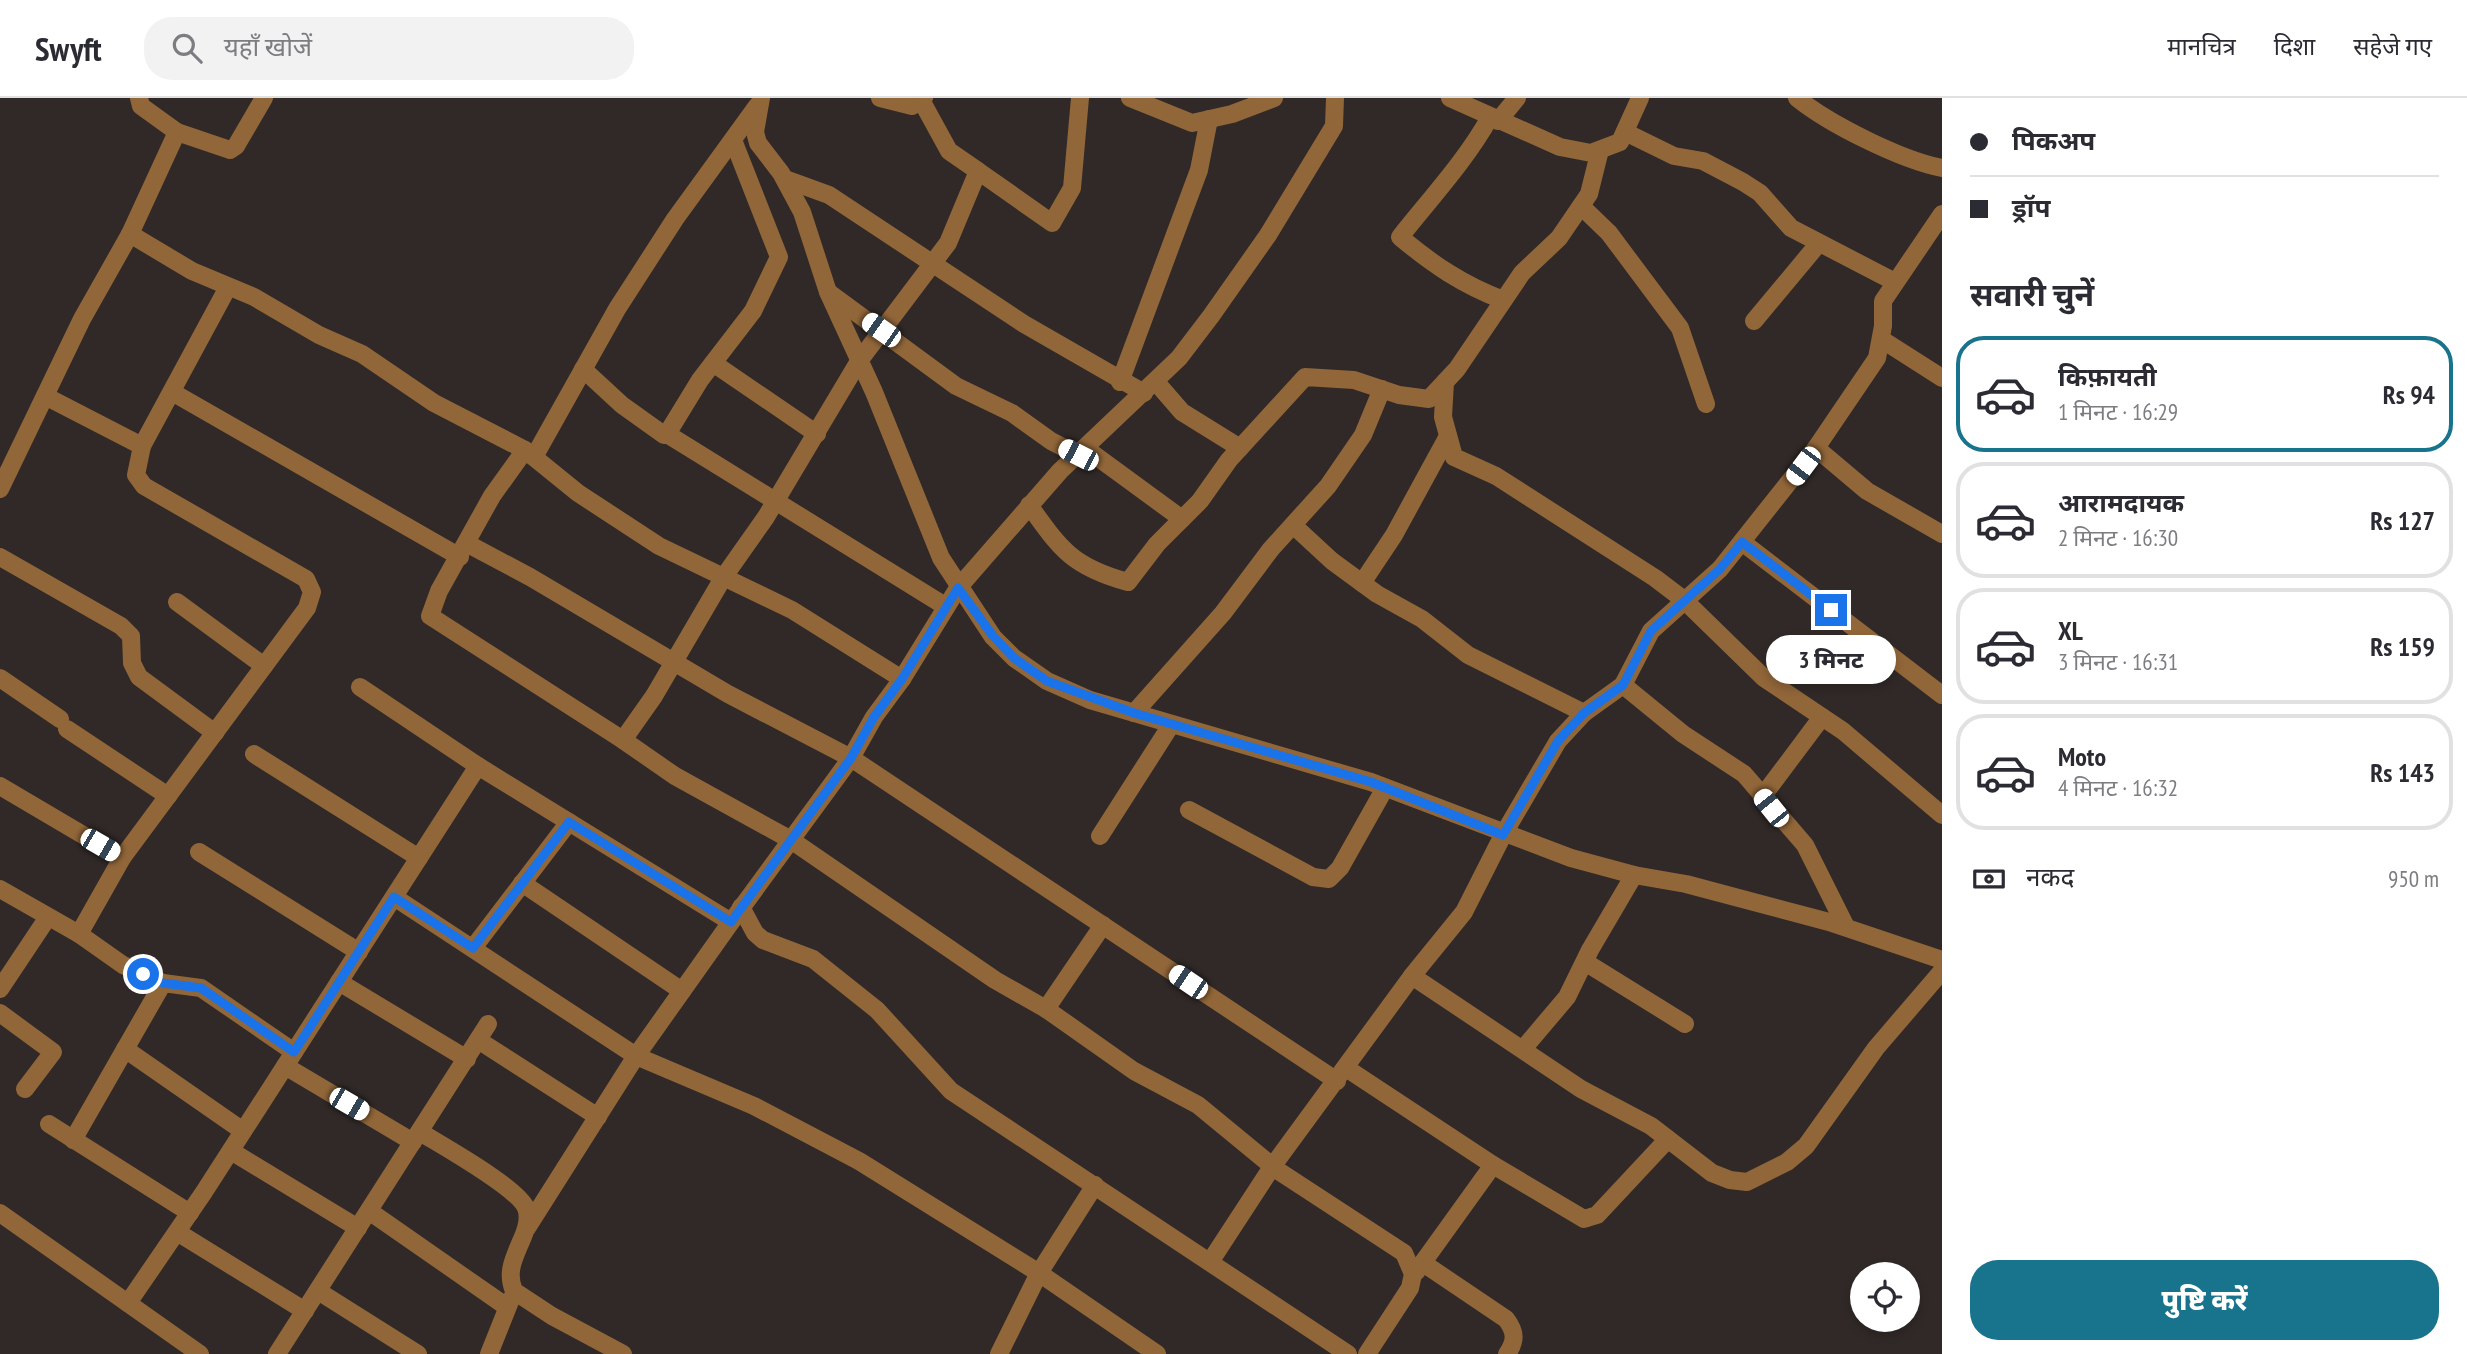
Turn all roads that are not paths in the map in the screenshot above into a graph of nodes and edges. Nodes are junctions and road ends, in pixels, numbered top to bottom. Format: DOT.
graph roads {
  1 [pos="139,98"];
  2 [pos="264,98"];
  3 [pos="880,98"];
  4 [pos="1080,98"];
  5 [pos="1130,98"];
  6 [pos="1274,98"];
  7 [pos="1335,98"];
  8 [pos="1450,98"];
  9 [pos="1517,98"];
  10 [pos="1640,98"];
  11 [pos="1797,98"];
  12 [pos="923,99"];
  13 [pos="759,101"];
  14 [pos="1244,105"];
  15 [pos="1209,119"];
  16 [pos="1494,119"];
  17 [pos="177,132"];
  18 [pos="1625,132"];
  19 [pos="733,140"];
  20 [pos="1600,150"];
  21 [pos="1942,168"];
  22 [pos="978,171"];
  23 [pos="785,179"];
  24 [pos="1581,206"];
  25 [pos="1942,214"];
  26 [pos="130,234"];
  27 [pos="1819,243"];
  28 [pos="934,263"];
  29 [pos="1895,282"];
  30 [pos="228,287"];
  31 [pos="828,292"];
  32 [pos="1503,300"];
  33 [pos="1754,321"];
  34 [pos="881,330"];
  35 [pos="1881,339"];
  36 [pos="859,361"];
  37 [pos="713,363"];
  38 [pos="583,369"];
  39 [pos="1942,378"];
  40 [pos="1120,382"];
  41 [pos="1445,382"];
  42 [pos="1149,387"];
  43 [pos="1382,389"];
  44 [pos="172,392"];
  45 [pos="45,396"];
  46 [pos="1706,404"];
  47 [pos="667,434"];
  48 [pos="817,434"];
  49 [pos="1448,436"];
  50 [pos="142,446"];
  51 [pos="1240,448"];
  52 [pos="1816,448"];
  53 [pos="1082,451"];
  54 [pos="530,453"];
  55 [pos="0,489"];
  56 [pos="775,502"];
  57 [pos="1029,505"];
  58 [pos="1182,519"];
  59 [pos="1293,525"];
  60 [pos="1942,534"];
  61 [pos="1742,542"];
  62 [pos="464,551"];
  63 [pos="0,557"];
  64 [pos="723,578"];
  65 [pos="1362,583"];
  66 [pos="958,588"];
  67 [pos="1684,600"];
  68 [pos="177,602"];
  69 [pos="944,606"];
  70 [pos="673,662"];
  71 [pos="264,666"];
  72 [pos="0,678"];
  73 [pos="902,679"];
  74 [pos="1623,685"];
  75 [pos="360,687"];
  76 [pos="1942,695"];
  77 [pos="1134,713"];
  78 [pos="1584,713"];
  79 [pos="1822,717"];
  80 [pos="1171,725"];
  81 [pos="215,733"];
  82 [pos="623,740"];
  83 [pos="254,754"];
  84 [pos="851,758"];
  85 [pos="478,766"];
  86 [pos="0,786"];
  87 [pos="1385,788"];
  88 [pos="168,796"];
  89 [pos="1762,797"];
  90 [pos="1189,810"];
  91 [pos="1942,815"];
  92 [pos="569,822"];
  93 [pos="1503,835"];
  94 [pos="1100,836"];
  95 [pos="790,840"];
  96 [pos="199,852"];
  97 [pos="122,858"];
  98 [pos="419,858"];
  99 [pos="1634,876"];
  100 [pos="522,883"];
  101 [pos="0,888"];
  102 [pos="394,897"];
  103 [pos="736,915"];
  104 [pos="48,917"];
  105 [pos="1103,925"];
  106 [pos="1846,927"];
  107 [pos="79,933"];
  108 [pos="473,948"];
  109 [pos="359,952"];
  110 [pos="1942,960"];
  111 [pos="1585,962"];
  112 [pos="1942,971"];
  113 [pos="1412,976"];
  114 [pos="340,982"];
  115 [pos="163,983"];
  116 [pos="0,989"];
  117 [pos="682,991"];
  118 [pos="1046,1009"];
  119 [pos="0,1013"];
  120 [pos="488,1024"];
  121 [pos="1685,1024"];
  122 [pos="478,1040"];
  123 [pos="125,1049"];
  124 [pos="1523,1049"];
  125 [pos="636,1056"];
  126 [pos="290,1059"];
  127 [pos="467,1059"];
  128 [pos="1341,1074"];
  129 [pos="25,1089"];
  130 [pos="598,1117"];
  131 [pos="50,1124"];
  132 [pos="243,1131"];
  133 [pos="417,1137"];
  134 [pos="1668,1139"];
  135 [pos="73,1140"];
  136 [pos="230,1151"];
  137 [pos="1493,1165"];
  138 [pos="1272,1167"];
  139 [pos="1095,1185"];
  140 [pos="369,1211"];
  141 [pos="0,1213"];
  142 [pos="190,1213"];
  143 [pos="358,1228"];
  144 [pos="527,1228"];
  145 [pos="177,1232"];
  146 [pos="1210,1262"];
  147 [pos="1418,1269"];
  148 [pos="1039,1273"];
  149 [pos="318,1291"];
  150 [pos="511,1299"];
  151 [pos="128,1303"];
  152 [pos="304,1311"];
  153 [pos="201,1354"];
  154 [pos="277,1354"];
  155 [pos="418,1354"];
  156 [pos="489,1354"];
  157 [pos="623,1354"];
  158 [pos="999,1354"];
  159 [pos="1157,1354"];
  160 [pos="1348,1354"];
  161 [pos="1367,1354"];
  162 [pos="1507,1354"];
  1 -- 17 [label="street"];
  2 -- 17 [label="street"];
  3 -- 12 [label="street"];
  4 -- 22 [label="street"];
  5 -- 15 [label="street"];
  6 -- 14 [label="street"];
  7 -- 42 [label="street"];
  8 -- 16 [label="street"];
  9 -- 16 [label="street"];
  10 -- 18 [label="street"];
  11 -- 21 [label="street"];
  12 -- 22 [label="street"];
  13 -- 19 [label="street"];
  13 -- 23 [label="street"];
  14 -- 15 [label="street"];
  15 -- 40 [label="street"];
  16 -- 20 [label="street"];
  16 -- 32 [label="street"];
  17 -- 26 [label="street"];
  18 -- 20 [label="street"];
  18 -- 27 [label="street"];
  19 -- 37 [label="street"];
  19 -- 38 [label="street"];
  20 -- 24 [label="street"];
  22 -- 28 [label="street"];
  23 -- 28 [label="street"];
  23 -- 31 [label="street"];
  24 -- 32 [label="street"];
  24 -- 46 [label="street"];
  25 -- 29 [label="street"];
  26 -- 30 [label="street"];
  26 -- 45 [label="street"];
  27 -- 29 [label="street"];
  27 -- 33 [label="street"];
  28 -- 34 [label="street"];
  28 -- 40 [label="street"];
  29 -- 35 [label="street"];
  30 -- 44 [label="street"];
  30 -- 54 [label="street"];
  31 -- 34 [label="street"];
  31 -- 36 [label="street"];
  32 -- 41 [label="street"];
  34 -- 36 [label="street"];
  34 -- 53 [label="street"];
  35 -- 39 [label="street"];
  35 -- 52 [label="street"];
  36 -- 48 [label="street"];
  36 -- 66 [label="street"];
  37 -- 47 [label="street"];
  37 -- 48 [label="street"];
  38 -- 47 [label="street"];
  38 -- 54 [label="street"];
  40 -- 42 [label="street"];
  41 -- 43 [label="street"];
  41 -- 49 [label="street"];
  42 -- 51 [label="street"];
  42 -- 53 [label="street"];
  43 -- 51 [label="street"];
  43 -- 59 [label="street"];
  44 -- 50 [label="street"];
  44 -- 62 [label="street"];
  45 -- 50 [label="street"];
  45 -- 55 [label="street"];
  47 -- 56 [label="street"];
  48 -- 56 [label="street"];
  49 -- 65 [label="street"];
  49 -- 67 [label="street"];
  50 -- 71 [label="street"];
  51 -- 58 [label="street"];
  52 -- 60 [label="street"];
  52 -- 61 [label="street"];
  53 -- 57 [label="street"];
  53 -- 58 [label="street"];
  54 -- 62 [label="street"];
  54 -- 64 [label="street"];
  56 -- 64 [label="street"];
  56 -- 69 [label="street"];
  57 -- 58 [label="street"];
  57 -- 66 [label="street"];
  59 -- 65 [label="street"];
  59 -- 77 [label="street"];
  61 -- 67 [label="street"];
  61 -- 76 [label="street"];
  62 -- 70 [label="street"];
  62 -- 82 [label="street"];
  63 -- 81 [label="street"];
  64 -- 70 [label="street"];
  64 -- 73 [label="street"];
  65 -- 78 [label="street"];
  66 -- 69 [label="street"];
  66 -- 77 [label="street"];
  67 -- 74 [label="street"];
  67 -- 79 [label="street"];
  68 -- 71 [label="street"];
  69 -- 73 [label="street"];
  70 -- 82 [label="street"];
  70 -- 84 [label="street"];
  71 -- 81 [label="street"];
  72 -- 88 [label="street"];
  73 -- 84 [label="street"];
  74 -- 78 [label="street"];
  74 -- 89 [label="street"];
  75 -- 85 [label="street"];
  77 -- 80 [label="street"];
  78 -- 93 [label="street"];
  79 -- 89 [label="street"];
  79 -- 91 [label="street"];
  80 -- 87 [label="street"];
  80 -- 94 [label="street"];
  81 -- 88 [label="street"];
  82 -- 95 [label="street"];
  83 -- 98 [label="street"];
  84 -- 95 [label="street"];
  84 -- 105 [label="street"];
  85 -- 92 [label="street"];
  85 -- 98 [label="street"];
  86 -- 97 [label="street"];
  87 -- 90 [label="street"];
  87 -- 93 [label="street"];
  88 -- 97 [label="street"];
  89 -- 106 [label="street"];
  92 -- 100 [label="street"];
  92 -- 103 [label="street"];
  93 -- 99 [label="street"];
  93 -- 113 [label="street"];
  95 -- 103 [label="street"];
  95 -- 118 [label="street"];
  96 -- 109 [label="street"];
  97 -- 107 [label="street"];
  98 -- 102 [label="street"];
  99 -- 106 [label="street"];
  99 -- 111 [label="street"];
  100 -- 108 [label="street"];
  100 -- 117 [label="street"];
  101 -- 104 [label="street"];
  102 -- 108 [label="street"];
  102 -- 109 [label="street"];
  103 -- 117 [label="street"];
  103 -- 139 [label="street"];
  104 -- 107 [label="street"];
  104 -- 116 [label="street"];
  105 -- 118 [label="street"];
  105 -- 128 [label="street"];
  106 -- 110 [label="street"];
  107 -- 115 [label="street"];
  108 -- 125 [label="street"];
  109 -- 114 [label="street"];
  111 -- 121 [label="street"];
  111 -- 124 [label="street"];
  112 -- 134 [label="street"];
  113 -- 124 [label="street"];
  113 -- 128 [label="street"];
  114 -- 126 [label="street"];
  114 -- 127 [label="street"];
  115 -- 123 [label="street"];
  115 -- 126 [label="street"];
  117 -- 125 [label="street"];
  118 -- 138 [label="street"];
  119 -- 129 [label="street"];
  120 -- 122 [label="street"];
  122 -- 127 [label="street"];
  122 -- 130 [label="street"];
  123 -- 132 [label="street"];
  123 -- 135 [label="street"];
  124 -- 134 [label="street"];
  125 -- 130 [label="street"];
  125 -- 148 [label="street"];
  126 -- 132 [label="street"];
  126 -- 133 [label="street"];
  127 -- 133 [label="street"];
  128 -- 137 [label="street"];
  128 -- 138 [label="street"];
  130 -- 144 [label="street"];
  131 -- 135 [label="street"];
  132 -- 136 [label="street"];
  133 -- 140 [label="street"];
  133 -- 144 [label="street"];
  134 -- 137 [label="street"];
  135 -- 142 [label="street"];
  136 -- 142 [label="street"];
  136 -- 143 [label="street"];
  137 -- 147 [label="street"];
  138 -- 146 [label="street"];
  138 -- 147 [label="street"];
  139 -- 146 [label="street"];
  139 -- 148 [label="street"];
  140 -- 143 [label="street"];
  140 -- 150 [label="street"];
  141 -- 151 [label="street"];
  142 -- 145 [label="street"];
  143 -- 149 [label="street"];
  144 -- 150 [label="street"];
  145 -- 151 [label="street"];
  145 -- 152 [label="street"];
  146 -- 160 [label="street"];
  147 -- 161 [label="street"];
  147 -- 162 [label="street"];
  148 -- 158 [label="street"];
  148 -- 159 [label="street"];
  149 -- 152 [label="street"];
  149 -- 155 [label="street"];
  150 -- 156 [label="street"];
  150 -- 157 [label="street"];
  151 -- 153 [label="street"];
  152 -- 154 [label="street"];
}
